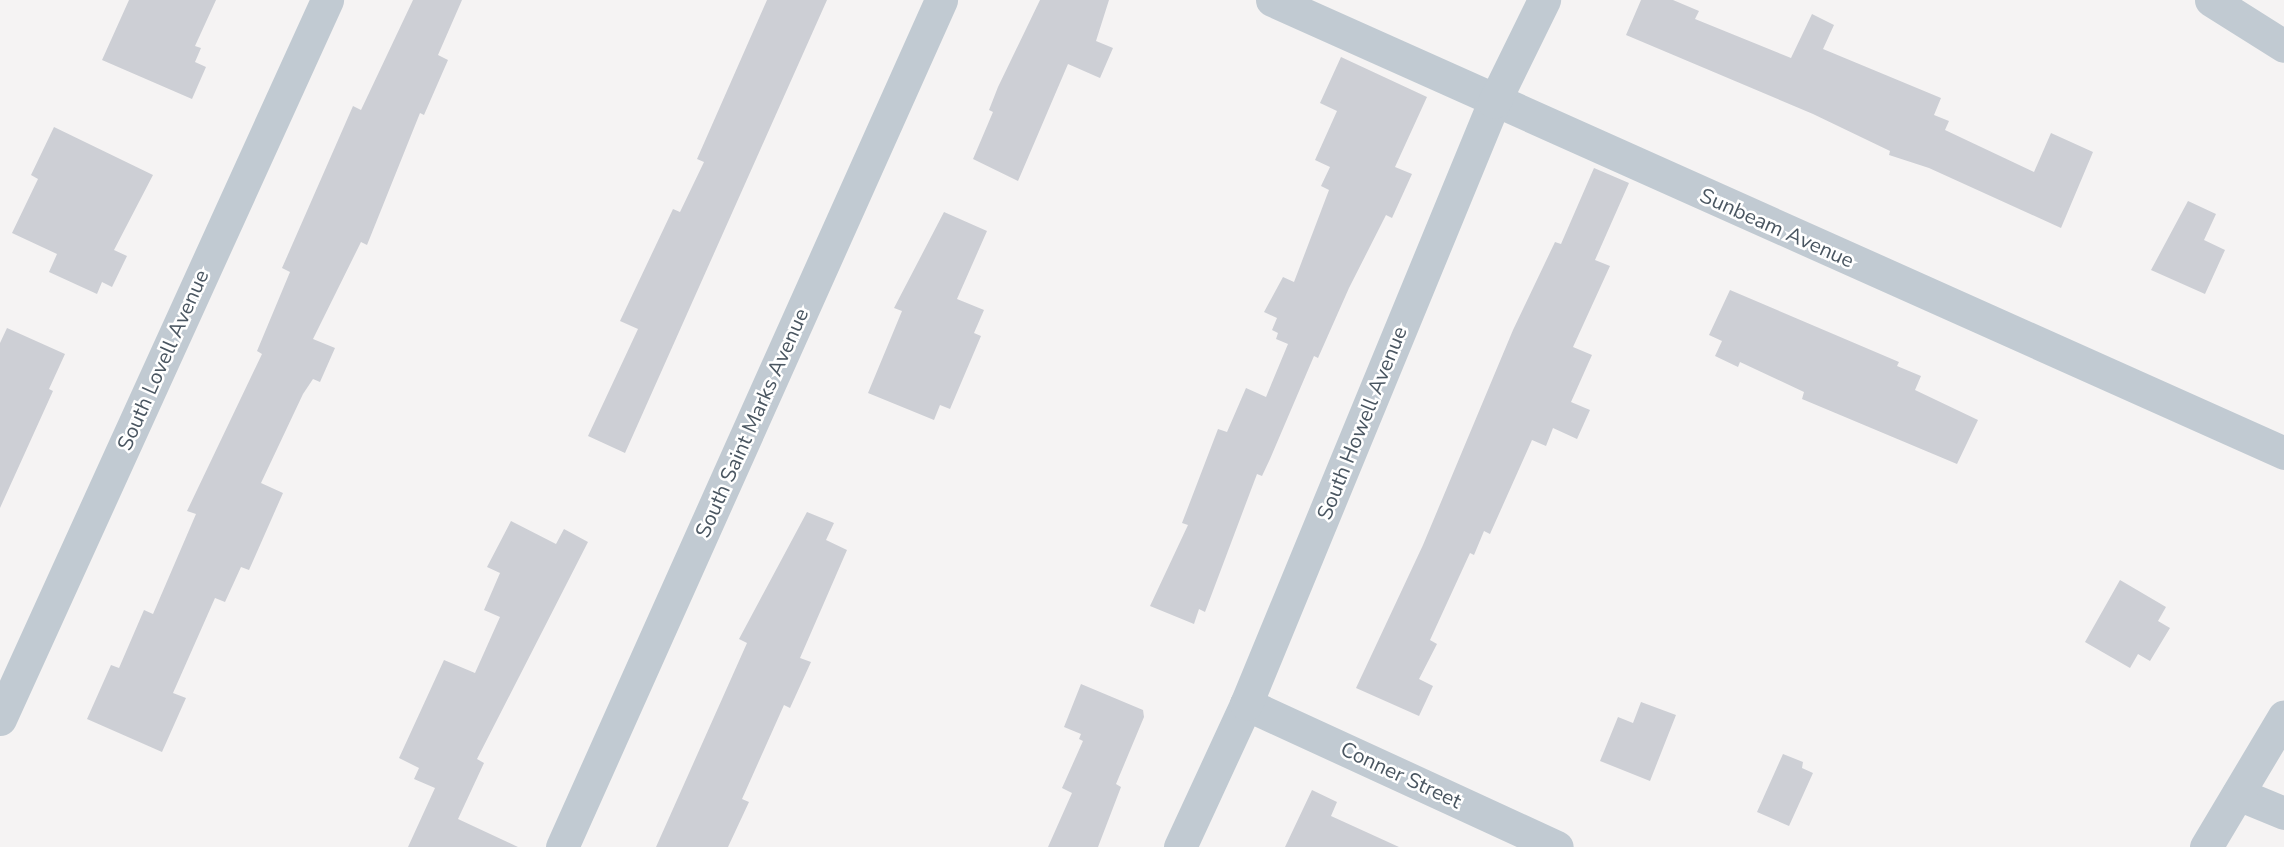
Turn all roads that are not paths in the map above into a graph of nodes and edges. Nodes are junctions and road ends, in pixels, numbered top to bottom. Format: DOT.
graph roads {
  1 [pos="327,0"];
  2 [pos="941,0"];
  3 [pos="1272,0"];
  4 [pos="1544,0"];
  5 [pos="2211,0"];
  6 [pos="2284,46"];
  7 [pos="1494,102"];
  8 [pos="2284,453"];
  9 [pos="1246,704"];
  10 [pos="2284,716"];
  11 [pos="0,719"];
  12 [pos="2238,794"];
  13 [pos="2284,813"];
  14 [pos="562,847"];
  15 [pos="1180,847"];
  16 [pos="1557,847"];
  17 [pos="2206,847"];
  1 -- 11 [label="street, South Lovell Avenue"];
  2 -- 14 [label="street, South Saint Marks Avenue"];
  3 -- 7 [label="street, Sunbeam Avenue"];
  4 -- 7 [label="street, South Howell Avenue"];
  5 -- 6 [label="street"];
  7 -- 8 [label="street, Sunbeam Avenue"];
  7 -- 9 [label="street, South Howell Avenue"];
  9 -- 15 [label="street, South Howell Avenue"];
  9 -- 16 [label="street, Conner Street"];
  10 -- 12 [label="street"];
  12 -- 13 [label="street"];
  12 -- 17 [label="street"];
}
